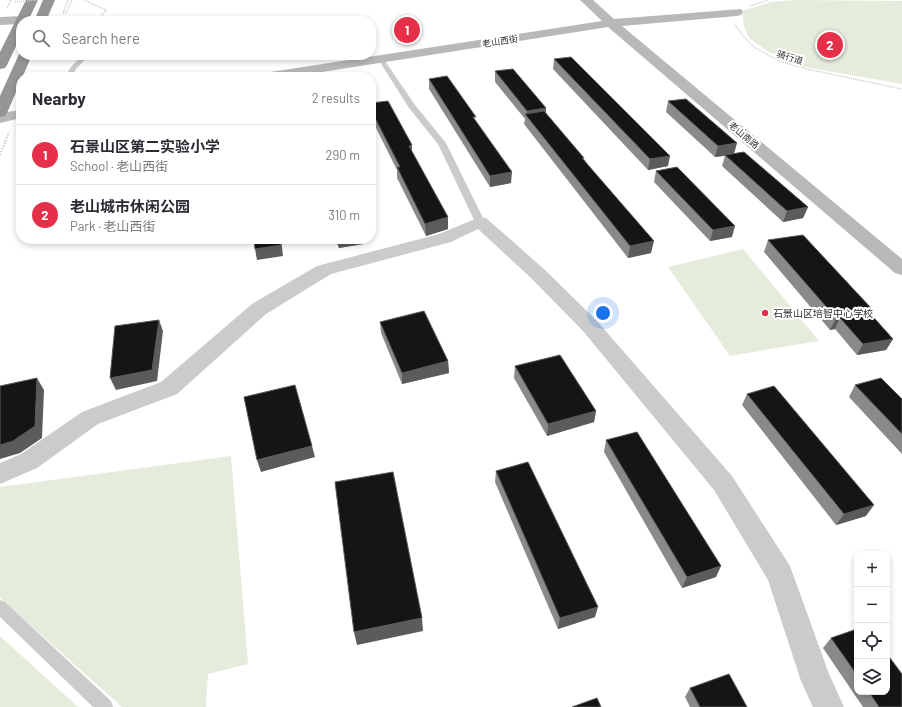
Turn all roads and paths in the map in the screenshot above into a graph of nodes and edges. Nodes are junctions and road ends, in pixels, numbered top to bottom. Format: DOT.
graph roads {
  1 [pos="32,0"];
  2 [pos="39,0"];
  3 [pos="49,0"];
  4 [pos="68,0"];
  5 [pos="72,0"];
  6 [pos="84,0"];
  7 [pos="586,0"];
  8 [pos="768,0"];
  9 [pos="14,2"];
  10 [pos="737,12"];
  11 [pos="24,16"];
  12 [pos="42,16"];
  13 [pos="102,16"];
  14 [pos="0,21"];
  15 [pos="16,21"];
  16 [pos="611,23"];
  17 [pos="16,33"];
  18 [pos="381,59"];
  19 [pos="23,60"];
  20 [pos="81,60"];
  21 [pos="374,60"];
  22 [pos="376,60"];
  23 [pos="0,65"];
  24 [pos="18,72"];
  25 [pos="71,72"];
  26 [pos="296,72"];
  27 [pos="16,76"];
  28 [pos="902,88"];
  29 [pos="0,113"];
  30 [pos="16,115"];
  31 [pos="0,118"];
  32 [pos="9,132"];
  33 [pos="0,155"];
  34 [pos="480,222"];
  35 [pos="902,269"];
  36 [pos="0,474"];
  37 [pos="0,607"];
  38 [pos="105,707"];
  39 [pos="830,707"];
  1 -- 11 [label="highway"];
  2 -- 9 [label="path, bridge"];
  3 -- 12 [label="highway"];
  4 -- 5 [label="path"];
  6 -- 13 [label="path"];
  7 -- 16 [label="street, 老山南路"];
  8 -- 10 [label="path"];
  10 -- 16 [label="street, 老山西街"];
  10 -- 28 [label="path, 骑行道"];
  14 -- 15 [label="street"];
  16 -- 18 [label="street, 老山西街"];
  16 -- 35 [label="street, 老山南路"];
  17 -- 23 [label="highway"];
  18 -- 22 [label="street, 老山西街"];
  18 -- 34 [label="lane"];
  19 -- 24 [label="highway"];
  20 -- 25 [label="lane"];
  21 -- 26 [label="street, 老山西街"];
  27 -- 29 [label="highway"];
  30 -- 31 [label="street"];
  32 -- 33 [label="path"];
  34 -- 36 [label="street"];
  34 -- 39 [label="street"];
  37 -- 38 [label="lane"];
}
